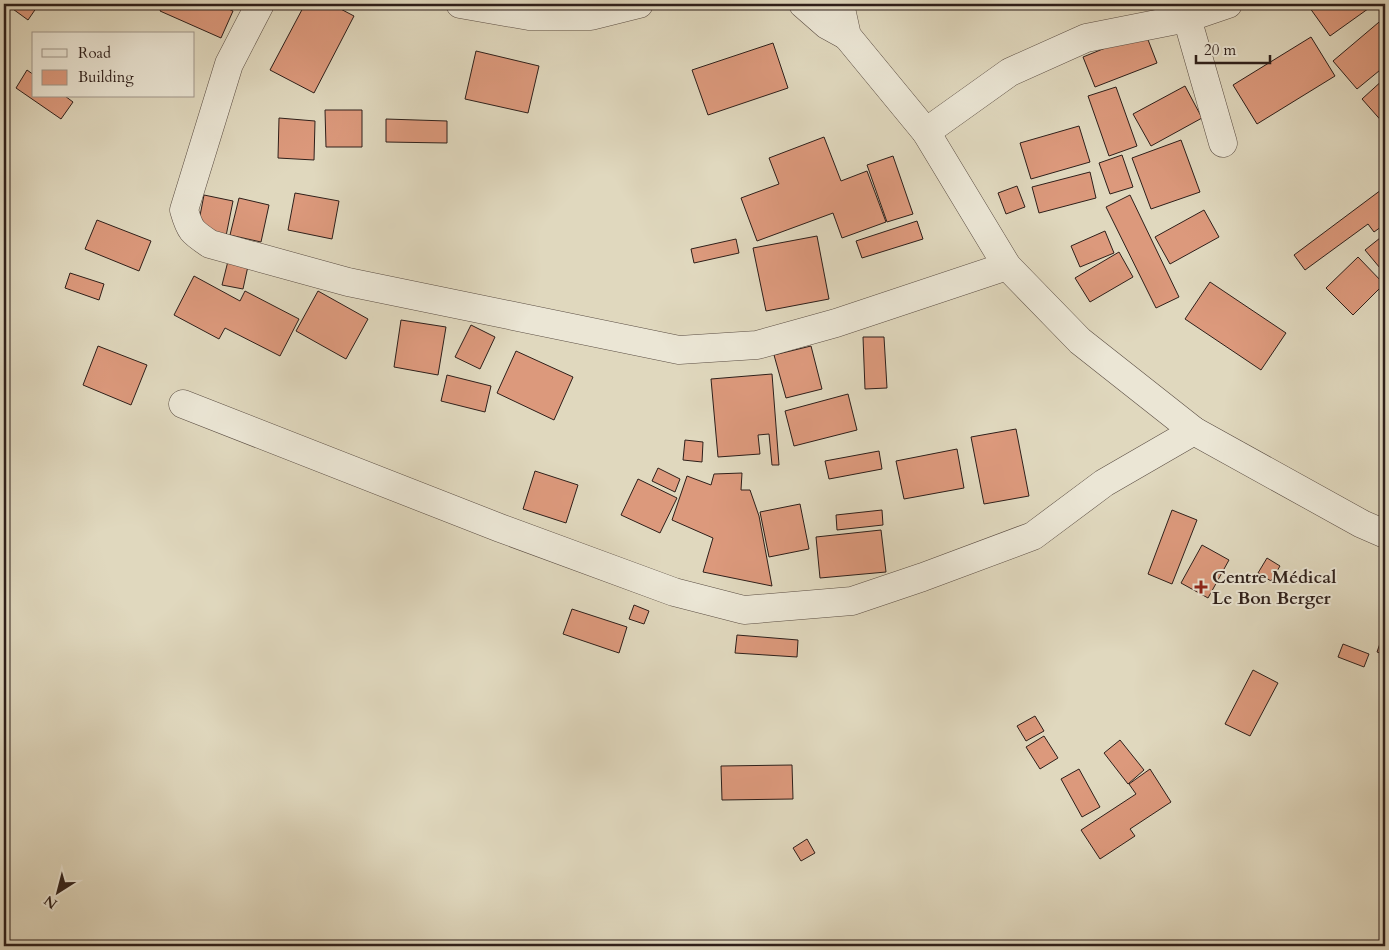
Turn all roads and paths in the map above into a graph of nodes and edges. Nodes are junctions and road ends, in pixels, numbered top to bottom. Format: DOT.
graph roads {
  1 [pos="260,4"];
  2 [pos="460,4"];
  3 [pos="639,4"];
  4 [pos="803,4"];
  5 [pos="840,4"];
  6 [pos="1228,4"];
  7 [pos="1187,18"];
  8 [pos="847,36"];
  9 [pos="926,132"];
  10 [pos="1223,143"];
  11 [pos="1007,266"];
  12 [pos="183,404"];
  13 [pos="1194,431"];
  14 [pos="1385,534"];
  1 -- 11 [label="street"];
  2 -- 3 [label="street"];
  4 -- 8 [label="street"];
  5 -- 8 [label="street"];
  6 -- 7 [label="street"];
  7 -- 9 [label="street"];
  7 -- 10 [label="street"];
  8 -- 9 [label="street"];
  9 -- 11 [label="street"];
  11 -- 13 [label="street"];
  12 -- 13 [label="street"];
  13 -- 14 [label="street"];
}
